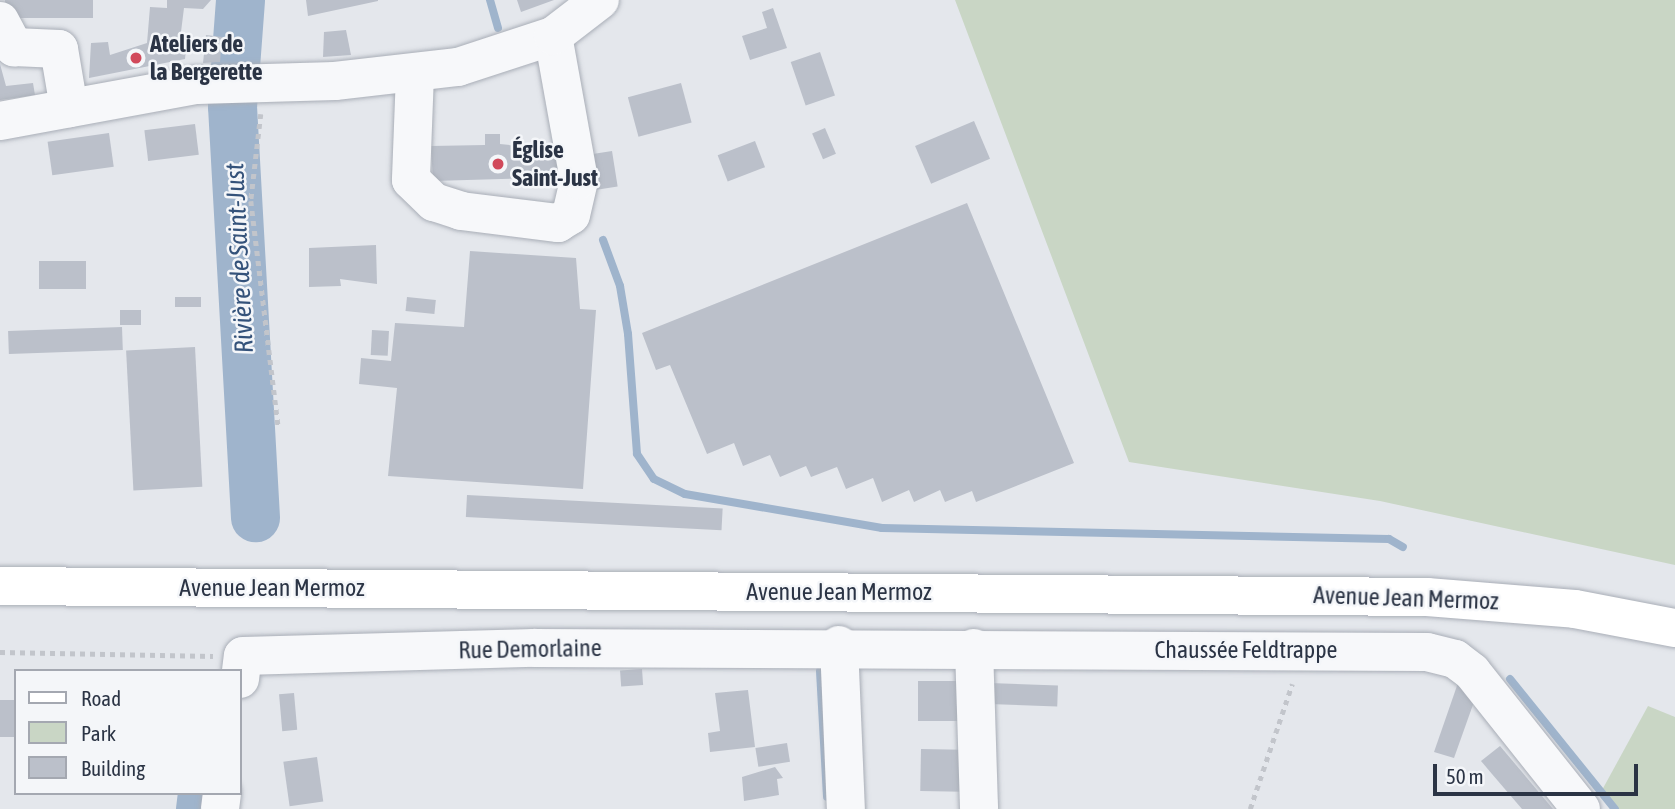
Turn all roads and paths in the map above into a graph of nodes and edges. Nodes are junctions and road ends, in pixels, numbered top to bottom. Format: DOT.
graph roads {
  1 [pos="600,0"];
  2 [pos="0,21"];
  3 [pos="553,36"];
  4 [pos="415,74"];
  5 [pos="260,83"];
  6 [pos="69,108"];
  7 [pos="0,121"];
  8 [pos="278,425"];
  9 [pos="0,586"];
  10 [pos="1675,628"];
  11 [pos="839,645"];
  12 [pos="974,648"];
  13 [pos="1303,650"];
  14 [pos="0,652"];
  15 [pos="241,668"];
  16 [pos="846,809"];
  17 [pos="979,809"];
  18 [pos="1250,809"];
  19 [pos="1581,809"];
  1 -- 3 [label="street"];
  2 -- 6 [label="street"];
  3 -- 4 [label="street"];
  3 -- 4 [label="street"];
  4 -- 5 [label="street"];
  5 -- 6 [label="street"];
  5 -- 8 [label="path"];
  6 -- 7 [label="street"];
  9 -- 10 [label="main road, Avenue Jean Mermoz"];
  11 -- 12 [label="street, Chaussée Feldtrappe"];
  11 -- 15 [label="street, Rue Demorlaine"];
  11 -- 16 [label="street"];
  12 -- 13 [label="street, Chaussée Feldtrappe"];
  12 -- 17 [label="street"];
  13 -- 18 [label="path"];
  13 -- 19 [label="street, Chaussée Feldtrappe"];
  14 -- 15 [label="path"];
}
